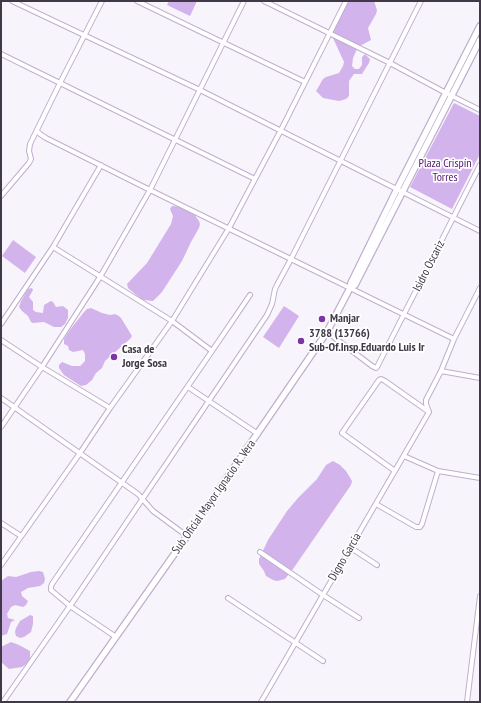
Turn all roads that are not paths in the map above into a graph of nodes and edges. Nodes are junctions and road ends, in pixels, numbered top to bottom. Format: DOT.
graph roads {
  1 [pos="12,1"];
  2 [pos="102,1"];
  3 [pos="138,1"];
  4 [pos="244,1"];
  5 [pos="264,1"];
  6 [pos="346,1"];
  7 [pos="421,1"];
  8 [pos="480,26"];
  9 [pos="329,33"];
  10 [pos="85,35"];
  11 [pos="480,40"];
  12 [pos="223,43"];
  13 [pos="1,54"];
  14 [pos="390,63"];
  15 [pos="305,82"];
  16 [pos="60,83"];
  17 [pos="200,90"];
  18 [pos="449,94"];
  19 [pos="480,110"];
  20 [pos="280,130"];
  21 [pos="37,131"];
  22 [pos="175,140"];
  23 [pos="341,161"];
  24 [pos="101,165"];
  25 [pos="480,165"];
  26 [pos="255,179"];
  27 [pos="150,190"];
  28 [pos="400,190"];
  29 [pos="1,196"];
  30 [pos="453,217"];
  31 [pos="229,228"];
  32 [pos="480,231"];
  33 [pos="53,247"];
  34 [pos="291,259"];
  35 [pos="100,277"];
  36 [pos="350,288"];
  37 [pos="480,288"];
  38 [pos="250,295"];
  39 [pos="404,314"];
  40 [pos="172,321"];
  41 [pos="1,324"];
  42 [pos="327,332"];
  43 [pos="454,339"];
  44 [pos="1,340"];
  45 [pos="212,352"];
  46 [pos="42,367"];
  47 [pos="441,371"];
  48 [pos="480,378"];
  49 [pos="188,387"];
  50 [pos="1,398"];
  51 [pos="210,401"];
  52 [pos="15,407"];
  53 [pos="110,408"];
  54 [pos="429,412"];
  55 [pos="1,427"];
  56 [pos="258,434"];
  57 [pos="80,453"];
  58 [pos="404,456"];
  59 [pos="395,471"];
  60 [pos="438,471"];
  61 [pos="480,478"];
  62 [pos="122,482"];
  63 [pos="142,499"];
  64 [pos="376,504"];
  65 [pos="1,523"];
  66 [pos="21,536"];
  67 [pos="187,536"];
  68 [pos="350,548"];
  69 [pos="260,552"];
  70 [pos="1,565"];
  71 [pos="377,566"];
  72 [pos="323,595"];
  73 [pos="480,596"];
  74 [pos="228,598"];
  75 [pos="70,606"];
  76 [pos="359,618"];
  77 [pos="116,637"];
  78 [pos="295,643"];
  79 [pos="323,661"];
  80 [pos="3,702"];
  81 [pos="70,702"];
  82 [pos="261,702"];
  83 [pos="467,702"];
  1 -- 10 [label="street"];
  2 -- 10 [label="street"];
  3 -- 12 [label="street"];
  4 -- 12 [label="street"];
  5 -- 9 [label="street"];
  6 -- 9 [label="street"];
  7 -- 14 [label="street"];
  8 -- 18 [label="street"];
  9 -- 14 [label="street"];
  9 -- 15 [label="street"];
  10 -- 16 [label="street"];
  10 -- 17 [label="street"];
  11 -- 18 [label="street"];
  12 -- 15 [label="street"];
  12 -- 17 [label="street"];
  13 -- 16 [label="street"];
  14 -- 18 [label="street"];
  14 -- 23 [label="street"];
  15 -- 20 [label="street"];
  16 -- 21 [label="street"];
  16 -- 22 [label="street"];
  17 -- 20 [label="street"];
  17 -- 22 [label="street"];
  18 -- 19 [label="street"];
  18 -- 28 [label="street, Sub Oficial Mayor Ignacio R. Vera"];
  20 -- 23 [label="street"];
  20 -- 26 [label="street"];
  21 -- 24 [label="street"];
  21 -- 29 [label="street"];
  22 -- 26 [label="street"];
  22 -- 27 [label="street"];
  23 -- 28 [label="street"];
  23 -- 34 [label="street"];
  24 -- 27 [label="street"];
  24 -- 33 [label="street"];
  25 -- 30 [label="street, Isidro Oscariz"];
  26 -- 31 [label="street"];
  27 -- 31 [label="street"];
  27 -- 35 [label="street"];
  28 -- 30 [label="street"];
  28 -- 36 [label="street, Sub Oficial Mayor Ignacio R. Vera"];
  30 -- 32 [label="street"];
  30 -- 39 [label="street, Isidro Oscariz"];
  31 -- 34 [label="street"];
  31 -- 40 [label="street"];
  33 -- 35 [label="street"];
  33 -- 41 [label="street"];
  34 -- 36 [label="street"];
  34 -- 51 [label="street"];
  35 -- 40 [label="street"];
  35 -- 46 [label="street"];
  36 -- 39 [label="street"];
  36 -- 42 [label="street, Sub Oficial Mayor Ignacio R. Vera"];
  37 -- 43 [label="street"];
  38 -- 45 [label="street"];
  39 -- 42 [label="street, Isidro Oscariz"];
  39 -- 43 [label="street"];
  40 -- 45 [label="street"];
  40 -- 53 [label="street"];
  42 -- 56 [label="street, Sub Oficial Mayor Ignacio R. Vera"];
  43 -- 47 [label="street"];
  44 -- 46 [label="street"];
  45 -- 49 [label="street"];
  46 -- 52 [label="street"];
  46 -- 53 [label="street"];
  47 -- 48 [label="street"];
  47 -- 54 [label="street"];
  49 -- 51 [label="street"];
  49 -- 62 [label="street"];
  50 -- 52 [label="street"];
  51 -- 56 [label="street"];
  51 -- 63 [label="street"];
  52 -- 55 [label="street"];
  52 -- 57 [label="street"];
  53 -- 57 [label="street"];
  54 -- 58 [label="street, Digno Garcia"];
  54 -- 59 [label="street"];
  56 -- 67 [label="street, Sub Oficial Mayor Ignacio R. Vera"];
  57 -- 62 [label="street"];
  57 -- 66 [label="street"];
  58 -- 59 [label="street, Digno Garcia"];
  58 -- 60 [label="street"];
  59 -- 64 [label="street, Digno Garcia"];
  60 -- 61 [label="street"];
  60 -- 64 [label="street"];
  62 -- 63 [label="street"];
  62 -- 75 [label="street"];
  63 -- 67 [label="street"];
  63 -- 75 [label="street"];
  64 -- 68 [label="street, Digno Garcia"];
  65 -- 66 [label="street"];
  66 -- 70 [label="street"];
  67 -- 77 [label="street, Sub Oficial Mayor Ignacio R. Vera"];
  68 -- 71 [label="street"];
  68 -- 72 [label="street, Digno Garcia"];
  69 -- 72 [label="street"];
  72 -- 76 [label="street"];
  72 -- 78 [label="street, Digno Garcia"];
  73 -- 83 [label="street"];
  74 -- 78 [label="street"];
  75 -- 77 [label="street"];
  75 -- 80 [label="street"];
  77 -- 81 [label="street, Sub Oficial Mayor Ignacio R. Vera"];
  78 -- 79 [label="street"];
  78 -- 82 [label="street, Digno Garcia"];
}
